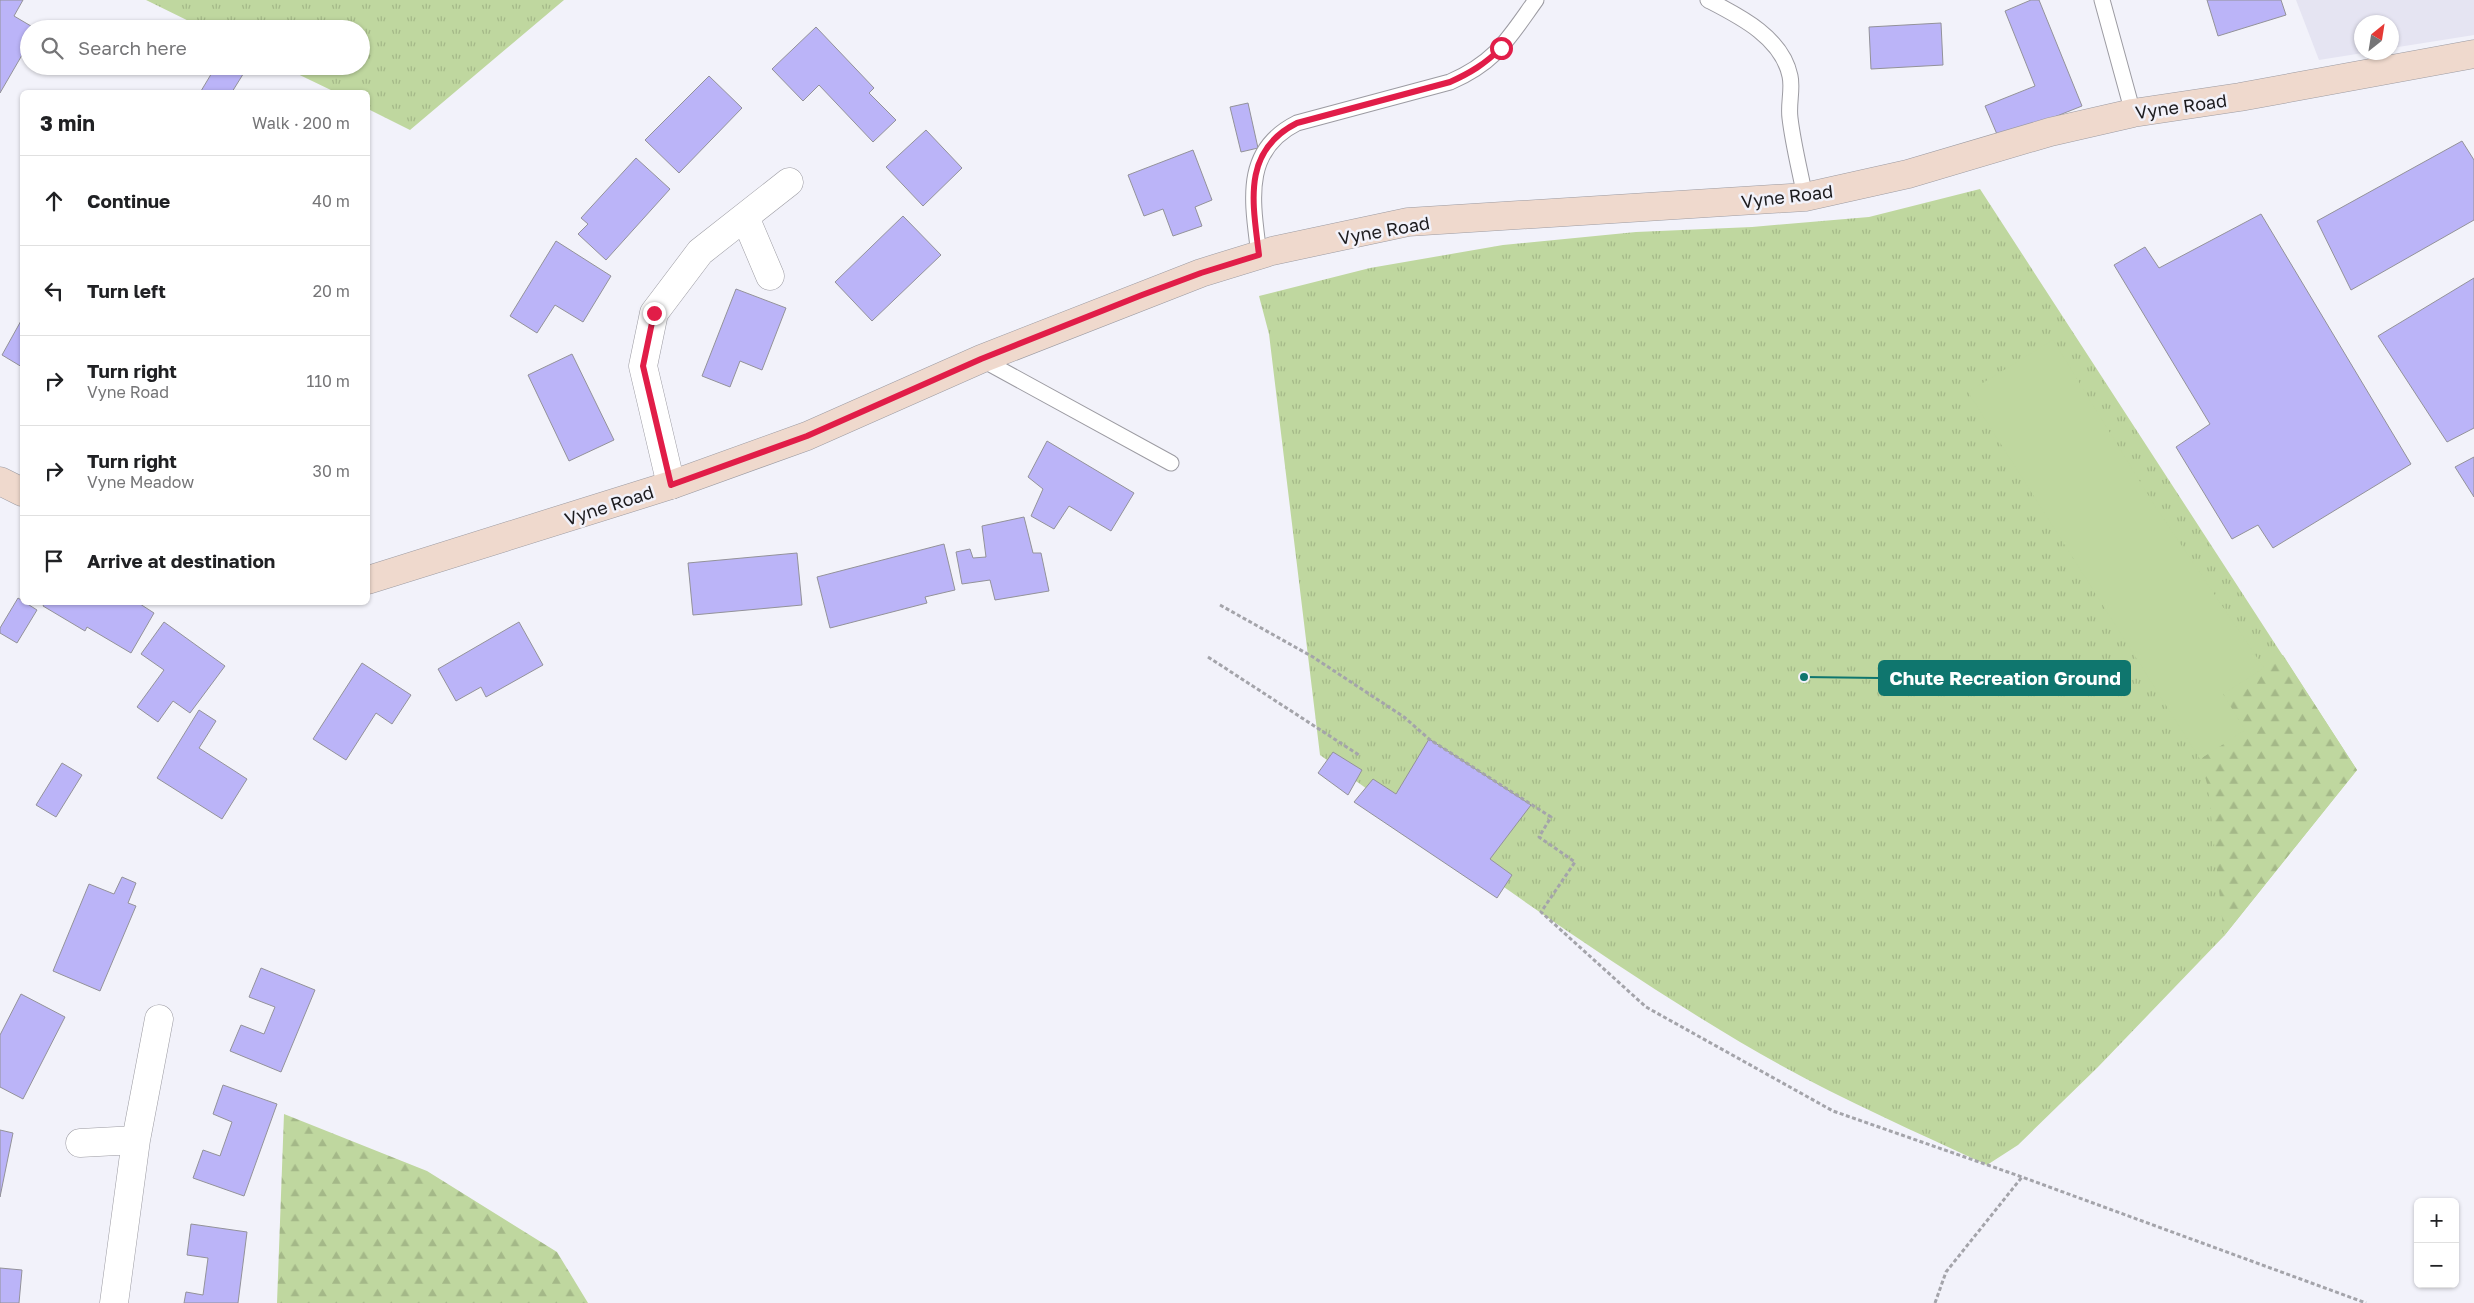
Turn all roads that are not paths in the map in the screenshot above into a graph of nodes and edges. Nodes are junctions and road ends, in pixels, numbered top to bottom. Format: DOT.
graph roads {
  1 [pos="1536,0"];
  2 [pos="1708,0"];
  3 [pos="2102,0"];
  4 [pos="2474,54"];
  5 [pos="2132,113"];
  6 [pos="789,182"];
  7 [pos="1805,197"];
  8 [pos="745,217"];
  9 [pos="1259,255"];
  10 [pos="770,276"];
  11 [pos="981,359"];
  12 [pos="1171,463"];
  13 [pos="0,481"];
  14 [pos="671,485"];
  15 [pos="20,491"];
  16 [pos="370,579"];
  17 [pos="159,1019"];
  18 [pos="136,1140"];
  19 [pos="80,1143"];
  20 [pos="114,1303"];
  1 -- 9 [label="lane"];
  2 -- 7 [label="lane"];
  3 -- 5 [label="lane"];
  4 -- 5 [label="street, Vyne Road"];
  5 -- 7 [label="street, Vyne Road"];
  6 -- 8 [label="street"];
  7 -- 9 [label="street, Vyne Road"];
  8 -- 10 [label="street"];
  8 -- 14 [label="street"];
  9 -- 11 [label="street, Vyne Road"];
  11 -- 12 [label="lane"];
  11 -- 14 [label="street, Vyne Road"];
  13 -- 15 [label="street"];
  14 -- 16 [label="street, Vyne Road"];
  17 -- 18 [label="street"];
  18 -- 19 [label="street"];
  18 -- 20 [label="street"];
}
